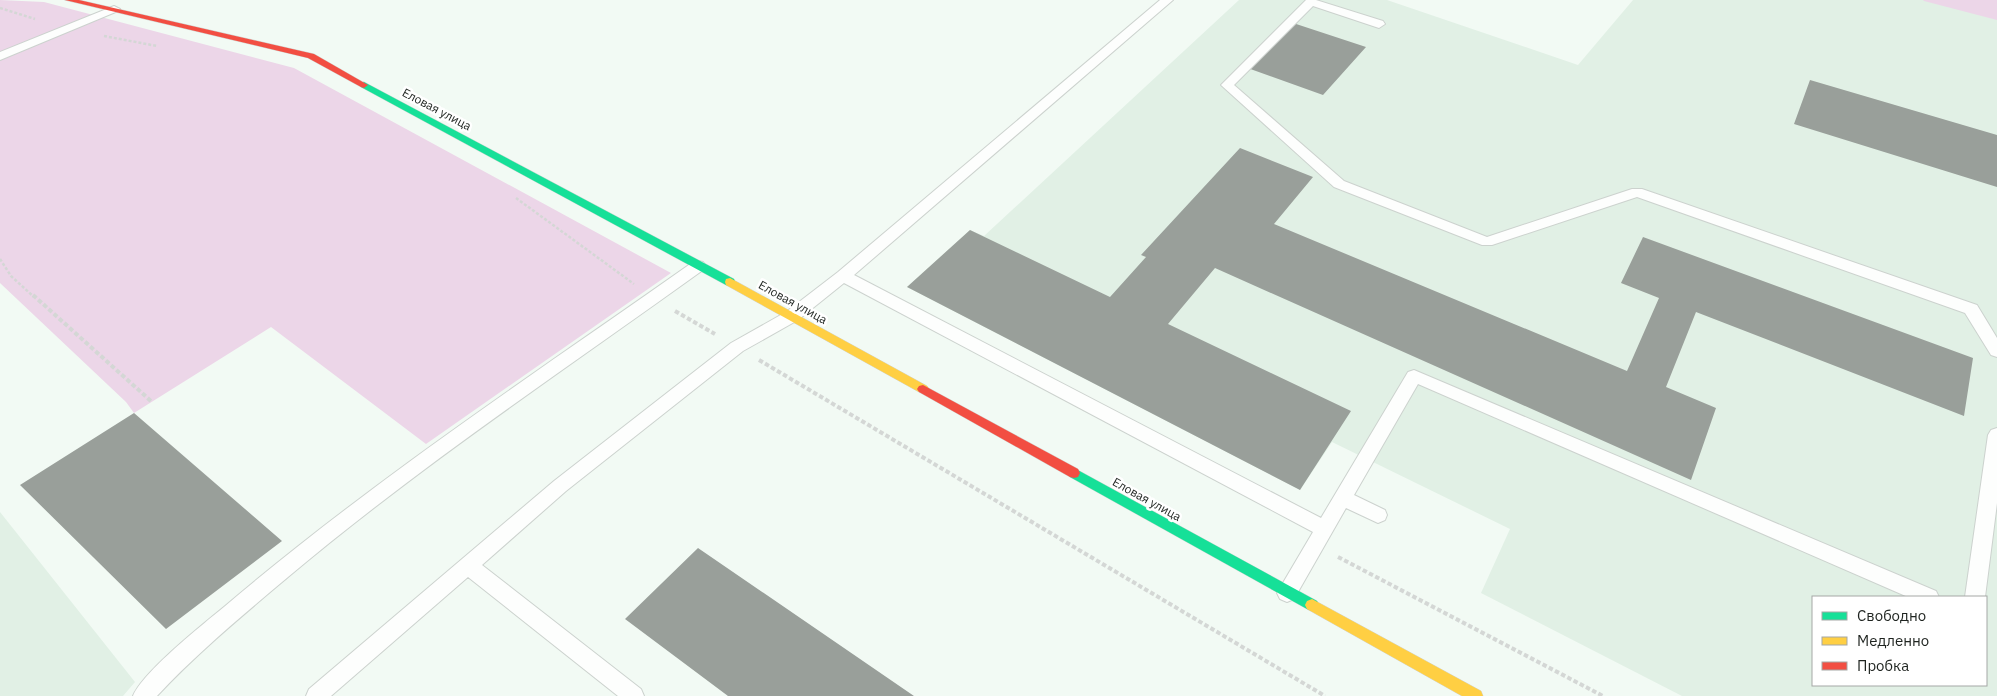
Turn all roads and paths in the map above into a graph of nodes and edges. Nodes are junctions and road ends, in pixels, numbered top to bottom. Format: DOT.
graph roads {
  1 [pos="69,0"];
  2 [pos="1167,0"];
  3 [pos="0,8"];
  4 [pos="114,9"];
  5 [pos="1379,24"];
  6 [pos="67,29"];
  7 [pos="162,47"];
  8 [pos="0,56"];
  9 [pos="511,195"];
  10 [pos="0,258"];
  11 [pos="698,266"];
  12 [pos="843,276"];
  13 [pos="653,298"];
  14 [pos="792,316"];
  15 [pos="737,347"];
  16 [pos="1997,351"];
  17 [pos="152,402"];
  18 [pos="1997,435"];
  19 [pos="1342,497"];
  20 [pos="1378,515"];
  21 [pos="1319,536"];
  22 [pos="468,565"];
  23 [pos="1287,593"];
  24 [pos="1926,596"];
  25 [pos="1975,596"];
  26 [pos="143,696"];
  27 [pos="316,696"];
  28 [pos="634,696"];
  29 [pos="1325,696"];
  30 [pos="1476,696"];
  31 [pos="1603,696"];
  1 -- 4 [label="main road, Еловая улица"];
  2 -- 12 [label="lane"];
  3 -- 6 [label="path"];
  4 -- 6 [label="lane"];
  4 -- 11 [label="main road, Еловая улица"];
  5 -- 16 [label="lane"];
  6 -- 7 [label="path"];
  6 -- 8 [label="lane"];
  9 -- 13 [label="path"];
  10 -- 17 [label="path"];
  11 -- 13 [label="lane"];
  11 -- 14 [label="main road, Еловая улица"];
  12 -- 14 [label="lane"];
  12 -- 21 [label="lane"];
  13 -- 15 [label="path"];
  13 -- 26 [label="lane"];
  14 -- 15 [label="lane"];
  14 -- 23 [label="main road, Еловая улица"];
  15 -- 22 [label="lane"];
  15 -- 29 [label="path"];
  18 -- 25 [label="lane"];
  19 -- 20 [label="lane"];
  19 -- 21 [label="lane"];
  19 -- 24 [label="lane"];
  21 -- 23 [label="lane"];
  21 -- 31 [label="path"];
  22 -- 27 [label="lane"];
  22 -- 28 [label="lane"];
  23 -- 30 [label="main road, Еловая улица"];
}
